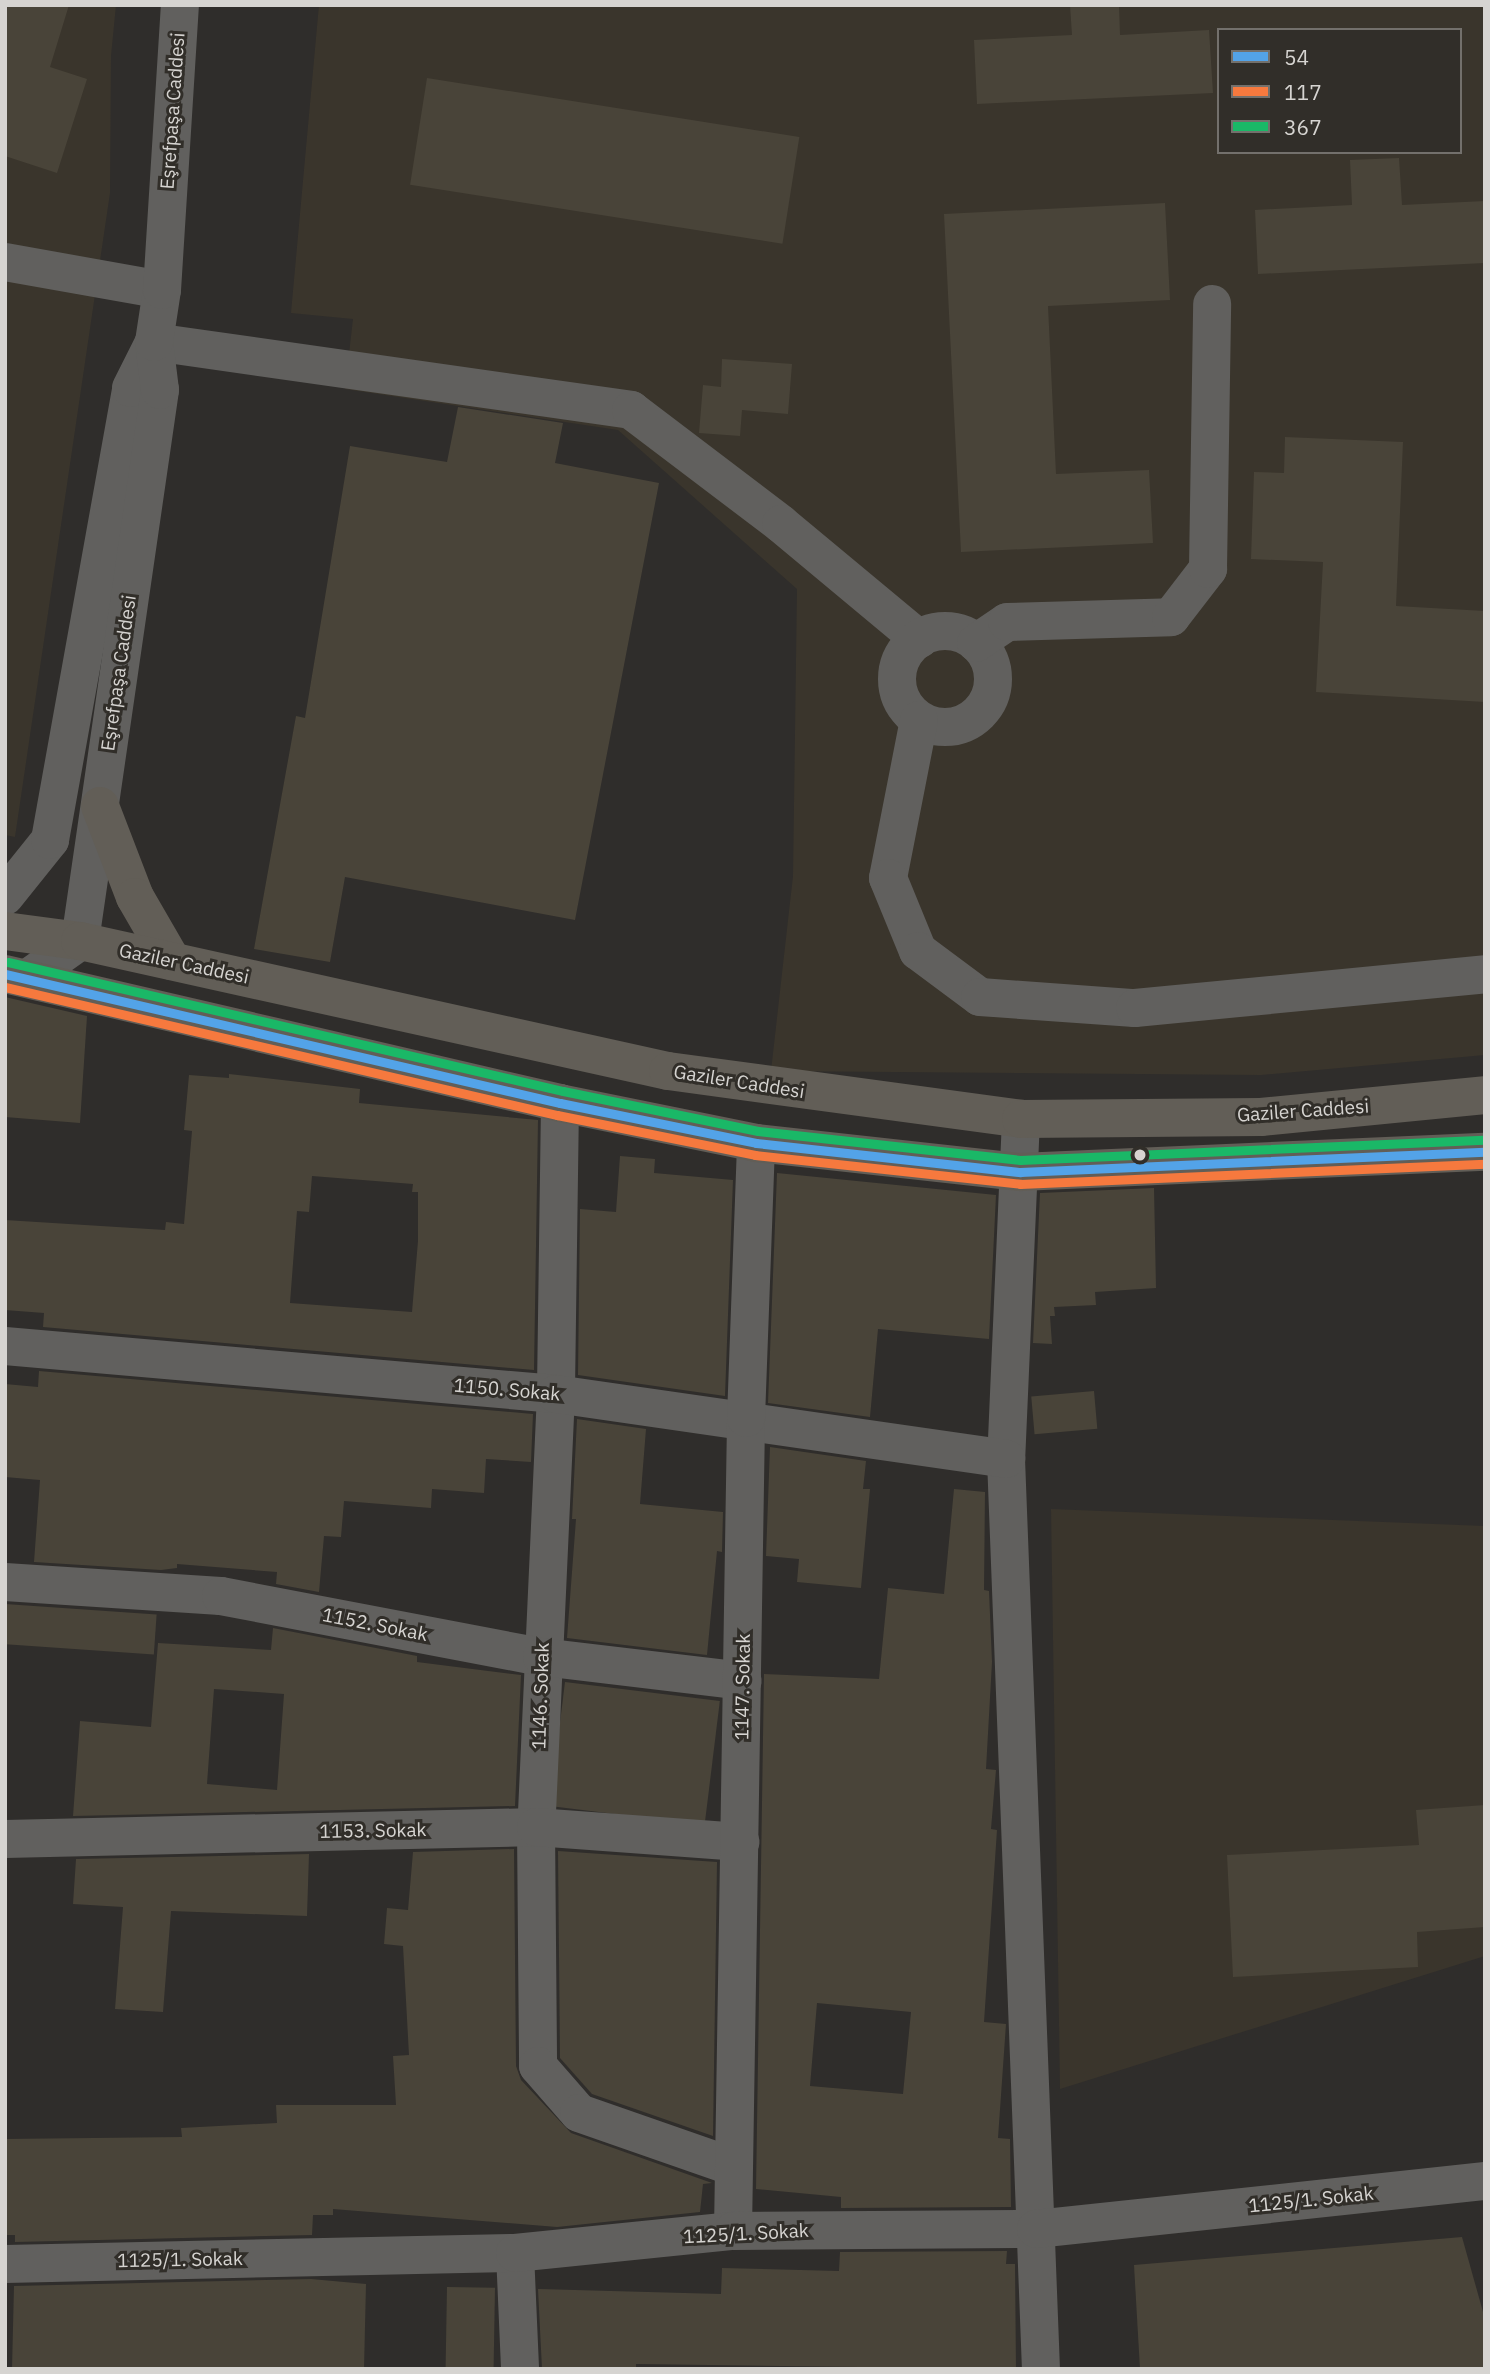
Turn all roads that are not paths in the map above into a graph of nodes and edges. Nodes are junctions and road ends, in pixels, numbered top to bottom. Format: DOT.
graph roads {
  1 [pos="180,5"];
  2 [pos="5,262"];
  3 [pos="162,290"];
  4 [pos="1212,304"];
  5 [pos="154,342"];
  6 [pos="919,639"];
  7 [pos="976,643"];
  8 [pos="919,720"];
  9 [pos="100,806"];
  10 [pos="5,896"];
  11 [pos="5,931"];
  12 [pos="80,941"];
  13 [pos="172,961"];
  14 [pos="1485,974"];
  15 [pos="17,976"];
  16 [pos="1485,1095"];
  17 [pos="560,1103"];
  18 [pos="1021,1119"];
  19 [pos="756,1143"];
  20 [pos="1485,1152"];
  21 [pos="1020,1172"];
  22 [pos="5,1346"];
  23 [pos="556,1394"];
  24 [pos="746,1418"];
  25 [pos="1006,1459"];
  26 [pos="5,1582"];
  27 [pos="542,1657"];
  28 [pos="743,1681"];
  29 [pos="536,1827"];
  30 [pos="5,1839"];
  31 [pos="740,1842"];
  32 [pos="731,2166"];
  33 [pos="1485,2181"];
  34 [pos="1036,2230"];
  35 [pos="733,2231"];
  36 [pos="515,2253"];
  37 [pos="5,2264"];
  38 [pos="520,2369"];
  39 [pos="1041,2369"];
  1 -- 3 [label="street, Eşrefpaşa Caddesi"];
  2 -- 3 [label="street"];
  3 -- 5 [label="street, Eşrefpaşa Caddesi"];
  4 -- 7 [label="street"];
  5 -- 6 [label="street"];
  5 -- 9 [label="street, Eşrefpaşa Caddesi"];
  5 -- 10 [label="street, Eşrefpaşa Caddesi"];
  6 -- 7 [label="street"];
  6 -- 8 [label="street"];
  7 -- 8 [label="street"];
  8 -- 14 [label="street"];
  9 -- 12 [label="street, Eşrefpaşa Caddesi"];
  9 -- 13 [label="main road"];
  11 -- 12 [label="main road, Gaziler Caddesi"];
  12 -- 13 [label="main road, Gaziler Caddesi"];
  12 -- 15 [label="street"];
  13 -- 18 [label="main road, Gaziler Caddesi"];
  15 -- 17 [label="main road"];
  16 -- 18 [label="main road, Gaziler Caddesi"];
  17 -- 19 [label="main road"];
  17 -- 23 [label="street, 1146. Sokak"];
  18 -- 21 [label="street"];
  19 -- 21 [label="main road"];
  19 -- 24 [label="street, 1147. Sokak"];
  20 -- 21 [label="main road"];
  21 -- 25 [label="street"];
  22 -- 23 [label="street, 1150. Sokak"];
  23 -- 24 [label="street, 1150. Sokak"];
  23 -- 27 [label="street, 1146. Sokak"];
  24 -- 25 [label="street, 1150. Sokak"];
  24 -- 28 [label="street, 1147. Sokak"];
  25 -- 34 [label="street"];
  26 -- 27 [label="street, 1152. Sokak"];
  27 -- 28 [label="street, 1152. Sokak"];
  27 -- 29 [label="street, 1146. Sokak"];
  28 -- 31 [label="street, 1147. Sokak"];
  29 -- 30 [label="street, 1153. Sokak"];
  29 -- 31 [label="street, 1153. Sokak"];
  29 -- 32 [label="street, 1146. Sokak"];
  31 -- 32 [label="street, 1147. Sokak"];
  32 -- 35 [label="street, 1147. Sokak"];
  33 -- 34 [label="street, 1125/1. Sokak"];
  34 -- 35 [label="street, 1125/1. Sokak"];
  34 -- 39 [label="street"];
  35 -- 36 [label="street, 1125/1. Sokak"];
  36 -- 37 [label="street, 1125/1. Sokak"];
  36 -- 38 [label="street"];
}
